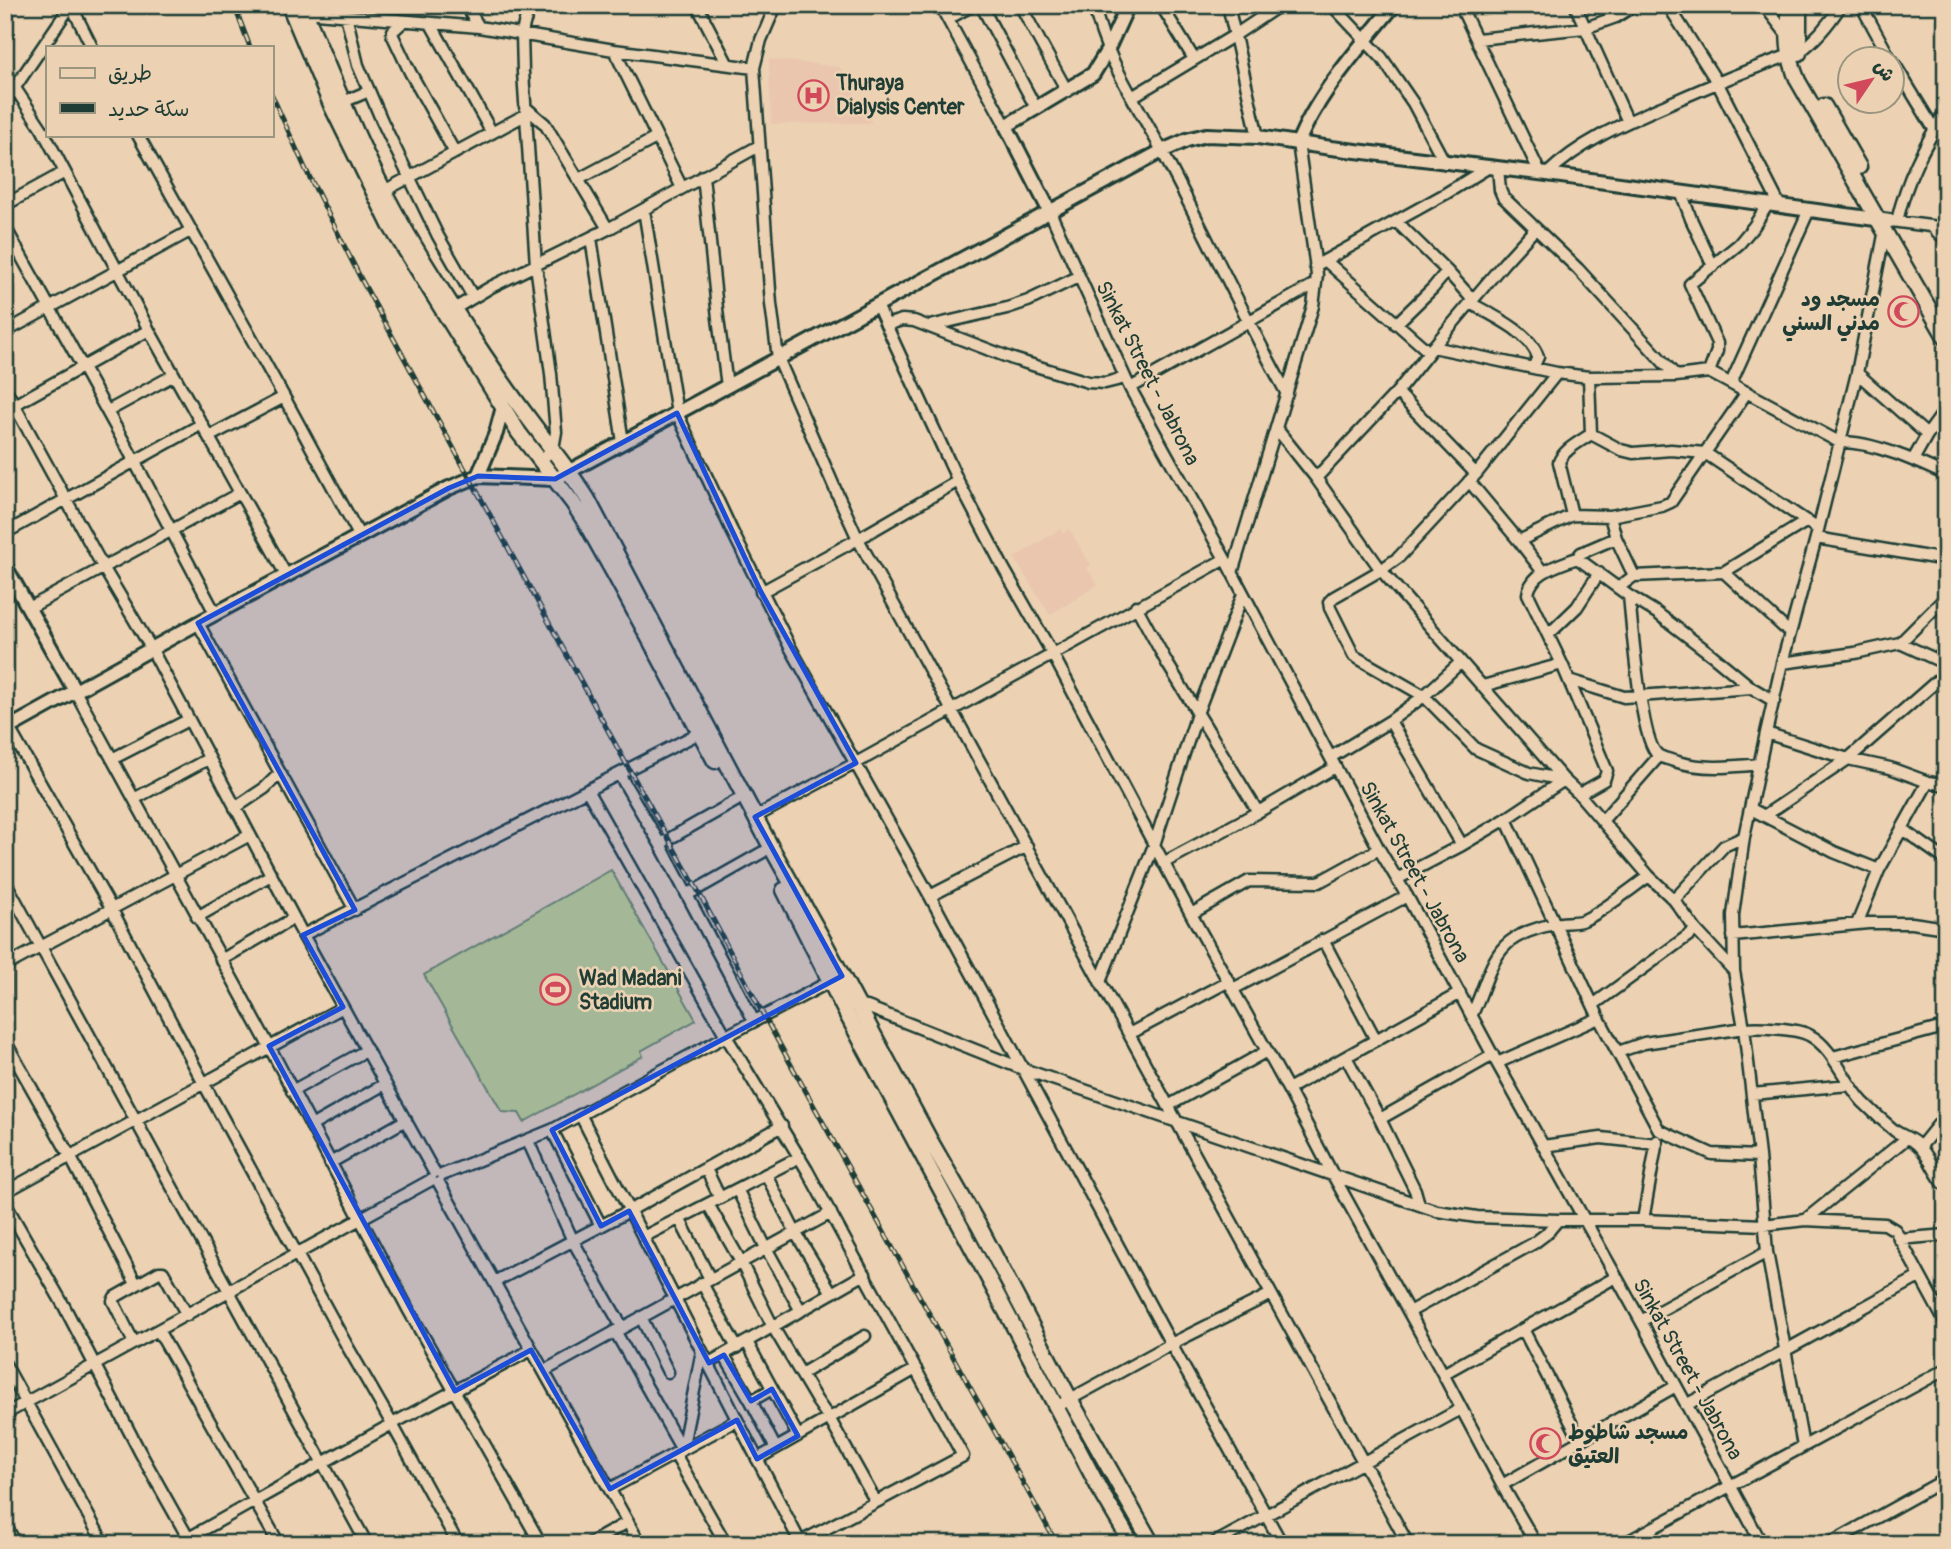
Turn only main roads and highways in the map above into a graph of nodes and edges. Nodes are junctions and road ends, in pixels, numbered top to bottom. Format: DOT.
graph roads {
  1 [pos="289,5"];
  2 [pos="1790,5"];
  3 [pos="1799,5"];
  4 [pos="304,9"];
  5 [pos="1793,36"];
  6 [pos="1888,223"];
  7 [pos="1946,319"];
  8 [pos="1946,338"];
  9 [pos="471,345"];
  10 [pos="704,730"];
  11 [pos="836,979"];
  12 [pos="850,1007"];
  13 [pos="1132,1544"];
  14 [pos="1152,1544"];
  1 -- 9 [label="main road"];
  2 -- 5 [label="main road"];
  3 -- 5 [label="main road"];
  4 -- 9 [label="main road"];
  5 -- 6 [label="main road"];
  6 -- 7 [label="main road"];
  6 -- 8 [label="main road"];
  9 -- 10 [label="main road"];
  9 -- 10 [label="main road"];
  10 -- 11 [label="main road"];
  10 -- 11 [label="main road"];
  11 -- 12 [label="main road"];
  12 -- 13 [label="main road"];
  12 -- 14 [label="main road"];
}
